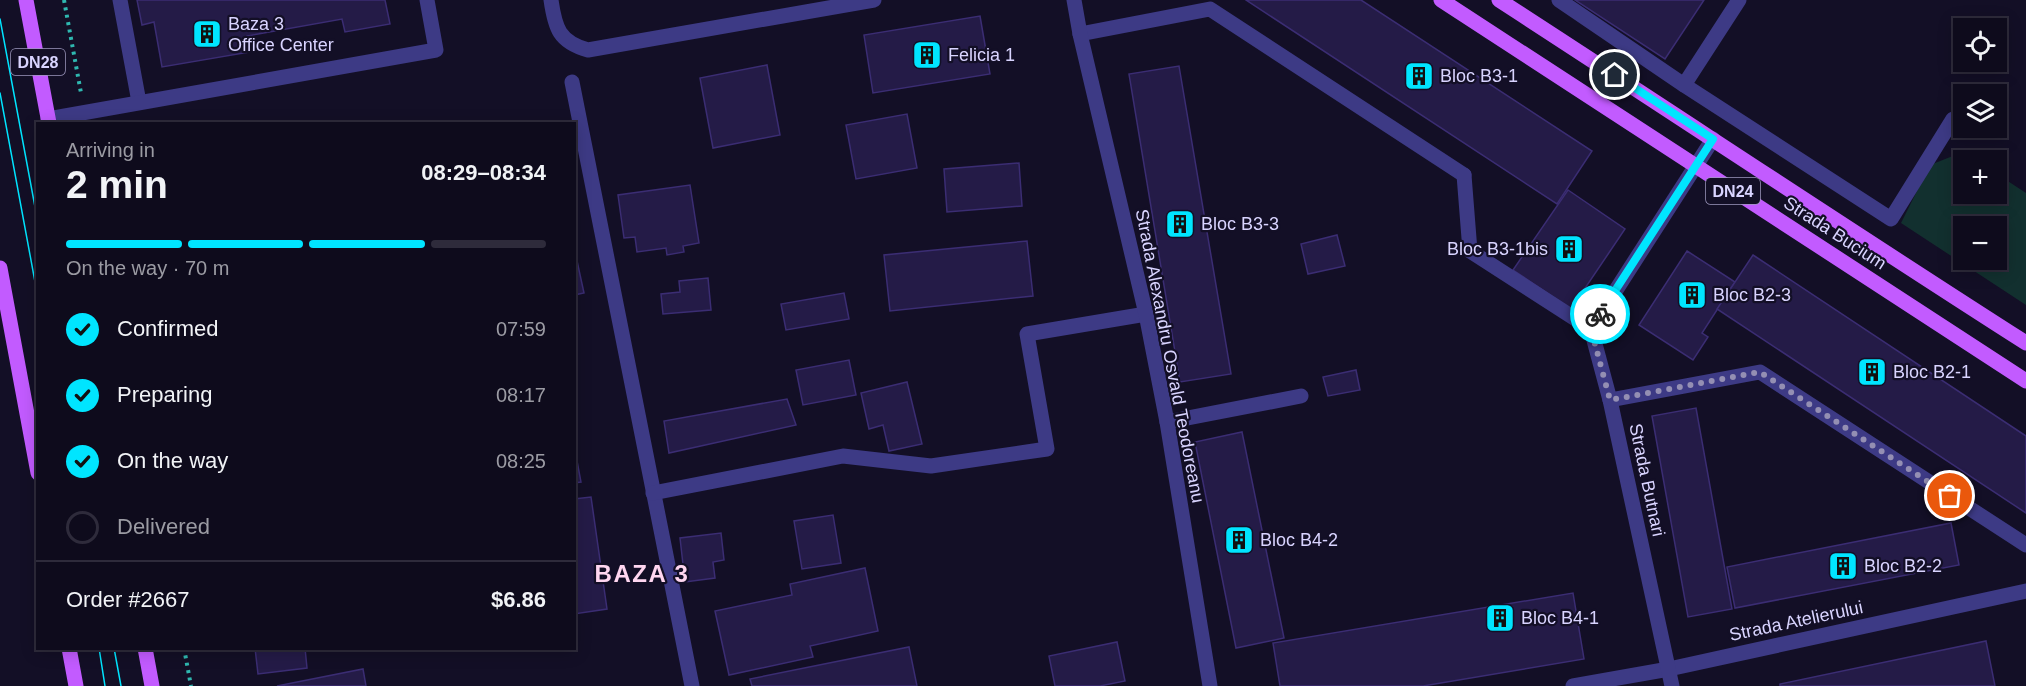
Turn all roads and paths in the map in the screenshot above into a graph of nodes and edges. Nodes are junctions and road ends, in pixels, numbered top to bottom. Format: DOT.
graph roads {
  1 [pos="26,0"];
  2 [pos="64,0"];
  3 [pos="120,0"];
  4 [pos="427,0"];
  5 [pos="551,0"];
  6 [pos="874,0"];
  7 [pos="1074,0"];
  8 [pos="1441,0"];
  9 [pos="1499,0"];
  10 [pos="1559,0"];
  11 [pos="1739,0"];
  12 [pos="1080,34"];
  13 [pos="572,82"];
  14 [pos="1684,85"];
  15 [pos="139,102"];
  16 [pos="84,112"];
  17 [pos="1953,119"];
  18 [pos="48,121"];
  19 [pos="1713,139"];
  20 [pos="1695,166"];
  21 [pos="0,268"];
  22 [pos="1146,314"];
  23 [pos="1591,329"];
  24 [pos="2026,343"];
  25 [pos="2026,381"];
  26 [pos="1301,396"];
  27 [pos="1610,400"];
  28 [pos="1167,422"];
  29 [pos="36,461"];
  30 [pos="653,493"];
  31 [pos="2026,545"];
  32 [pos="2026,591"];
  33 [pos="69,650"];
  34 [pos="145,650"];
  35 [pos="184,650"];
  36 [pos="1669,669"];
  37 [pos="76,686"];
  38 [pos="152,686"];
  39 [pos="190,686"];
  40 [pos="692,686"];
  41 [pos="1210,686"];
  42 [pos="1573,686"];
  43 [pos="1672,686"];
  1 -- 18 [label="main road, DN28"];
  2 -- 16 [label="path"];
  3 -- 15 [label="street"];
  4 -- 15 [label="street"];
  5 -- 6 [label="street"];
  7 -- 12 [label="street, Strada Alexandru Osvald Teodoreanu"];
  8 -- 20 [label="main road, Strada Bucium / DN24"];
  9 -- 19 [label="main road, Strada Bucium / DN24"];
  10 -- 14 [label="street"];
  11 -- 14 [label="street"];
  12 -- 22 [label="street, Strada Alexandru Osvald Teodoreanu"];
  12 -- 23 [label="street"];
  13 -- 30 [label="street"];
  14 -- 17 [label="street"];
  15 -- 16 [label="street"];
  16 -- 18 [label="street"];
  19 -- 20 [label="street"];
  19 -- 24 [label="main road, Strada Bucium / DN24"];
  20 -- 23 [label="street"];
  20 -- 25 [label="main road, Strada Bucium / DN24"];
  21 -- 29 [label="main road"];
  22 -- 28 [label="street, Strada Alexandru Osvald Teodoreanu"];
  22 -- 30 [label="street"];
  23 -- 27 [label="street, Strada Butnari"];
  26 -- 28 [label="street"];
  27 -- 31 [label="street"];
  27 -- 36 [label="street, Strada Butnari"];
  28 -- 41 [label="street, Strada Alexandru Osvald Teodoreanu"];
  30 -- 40 [label="street"];
  32 -- 36 [label="street, Strada Atelierului"];
  33 -- 37 [label="main road"];
  34 -- 38 [label="main road"];
  35 -- 39 [label="path"];
  36 -- 42 [label="street, Strada Atelierului"];
  36 -- 43 [label="street, Strada Butnari"];
}
